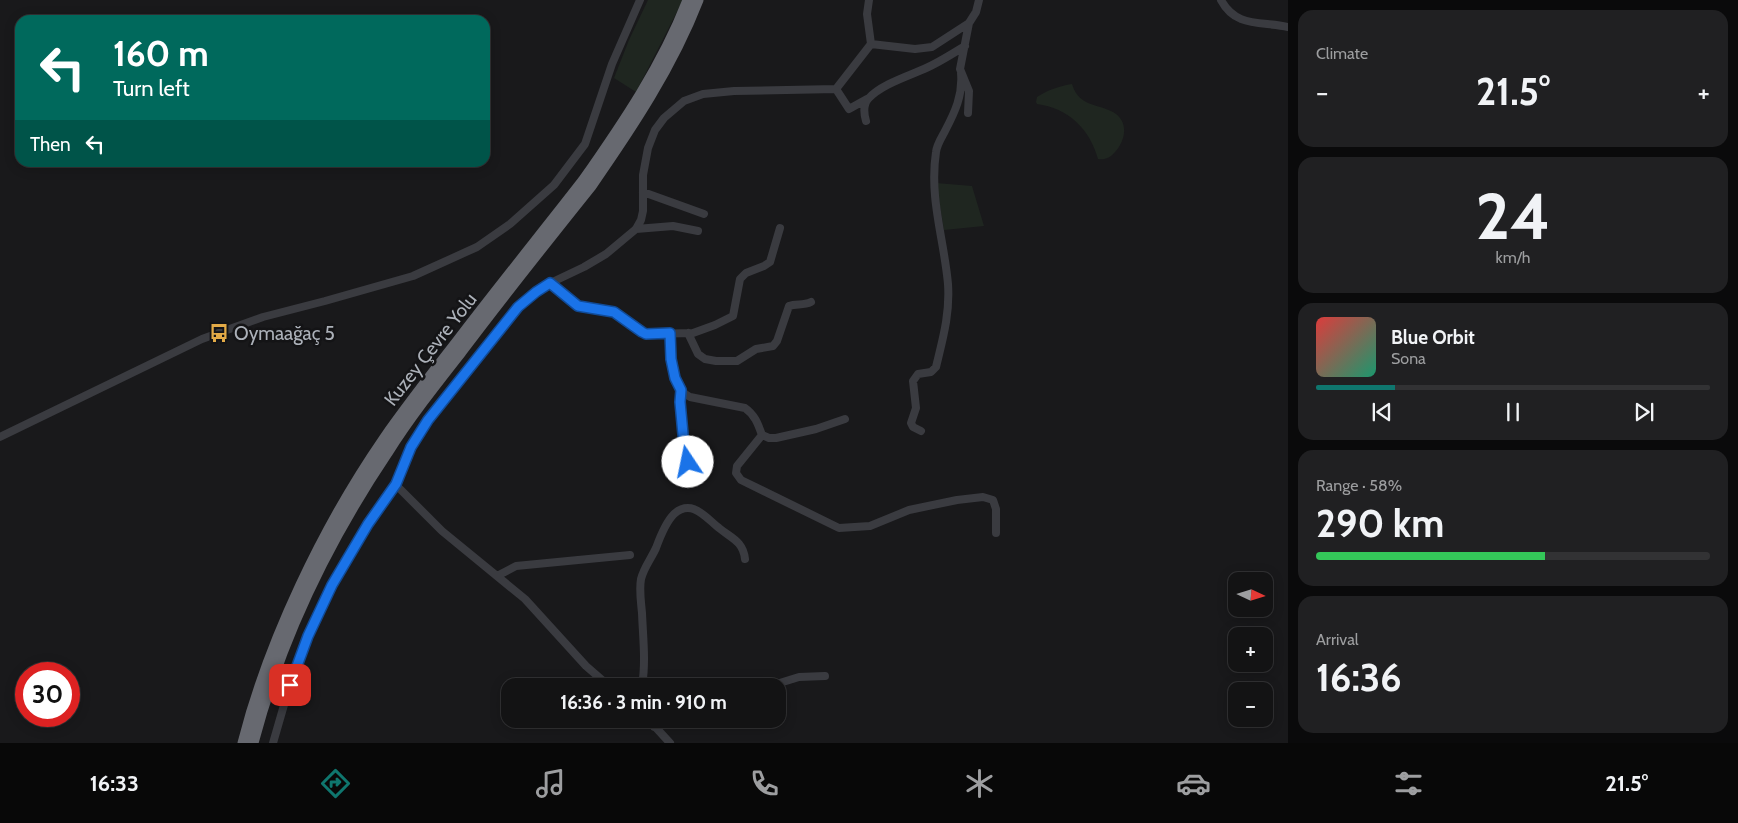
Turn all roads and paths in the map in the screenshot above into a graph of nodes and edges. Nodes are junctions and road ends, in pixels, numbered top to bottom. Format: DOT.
graph roads {
  1 [pos="640,0"];
  2 [pos="688,0"];
  3 [pos="698,0"];
  4 [pos="869,0"];
  5 [pos="979,0"];
  6 [pos="1221,0"];
  7 [pos="970,23"];
  8 [pos="1288,27"];
  9 [pos="871,44"];
  10 [pos="965,46"];
  11 [pos="961,73"];
  12 [pos="836,89"];
  13 [pos="867,99"];
  14 [pos="968,113"];
  15 [pos="866,122"];
  16 [pos="643,192"];
  17 [pos="704,214"];
  18 [pos="780,228"];
  19 [pos="636,229"];
  20 [pos="698,231"];
  21 [pos="550,283"];
  22 [pos="810,302"];
  23 [pos="670,333"];
  24 [pos="688,333"];
  25 [pos="681,390"];
  26 [pos="846,419"];
  27 [pos="921,431"];
  28 [pos="762,435"];
  29 [pos="0,437"];
  30 [pos="686,473"];
  31 [pos="396,484"];
  32 [pos="996,533"];
  33 [pos="630,555"];
  34 [pos="745,559"];
  35 [pos="497,576"];
  36 [pos="825,676"];
  37 [pos="600,678"];
  38 [pos="643,678"];
  39 [pos="786,681"];
  40 [pos="655,728"];
  41 [pos="243,743"];
  42 [pos="253,743"];
  43 [pos="273,743"];
  44 [pos="670,743"];
  1 -- 29 [label="street"];
  2 -- 41 [label="highway, Kuzey Çevre Yolu"];
  3 -- 42 [label="highway, Kuzey Çevre Yolu"];
  4 -- 9 [label="street"];
  5 -- 7 [label="street"];
  6 -- 8 [label="street"];
  7 -- 9 [label="street"];
  7 -- 10 [label="street"];
  9 -- 12 [label="street"];
  10 -- 11 [label="street"];
  10 -- 13 [label="street"];
  11 -- 14 [label="street"];
  11 -- 27 [label="street"];
  12 -- 13 [label="street"];
  12 -- 16 [label="street"];
  13 -- 15 [label="street"];
  16 -- 17 [label="street"];
  16 -- 19 [label="street"];
  18 -- 24 [label="street"];
  19 -- 20 [label="street"];
  19 -- 21 [label="street"];
  21 -- 23 [label="street"];
  21 -- 31 [label="street"];
  22 -- 24 [label="street"];
  23 -- 24 [label="street"];
  23 -- 25 [label="street"];
  25 -- 28 [label="street"];
  25 -- 30 [label="street"];
  26 -- 28 [label="street"];
  28 -- 32 [label="street"];
  31 -- 35 [label="street"];
  31 -- 43 [label="street"];
  33 -- 35 [label="street"];
  34 -- 38 [label="street"];
  35 -- 37 [label="street"];
  36 -- 39 [label="street"];
  40 -- 44 [label="street"];
}
